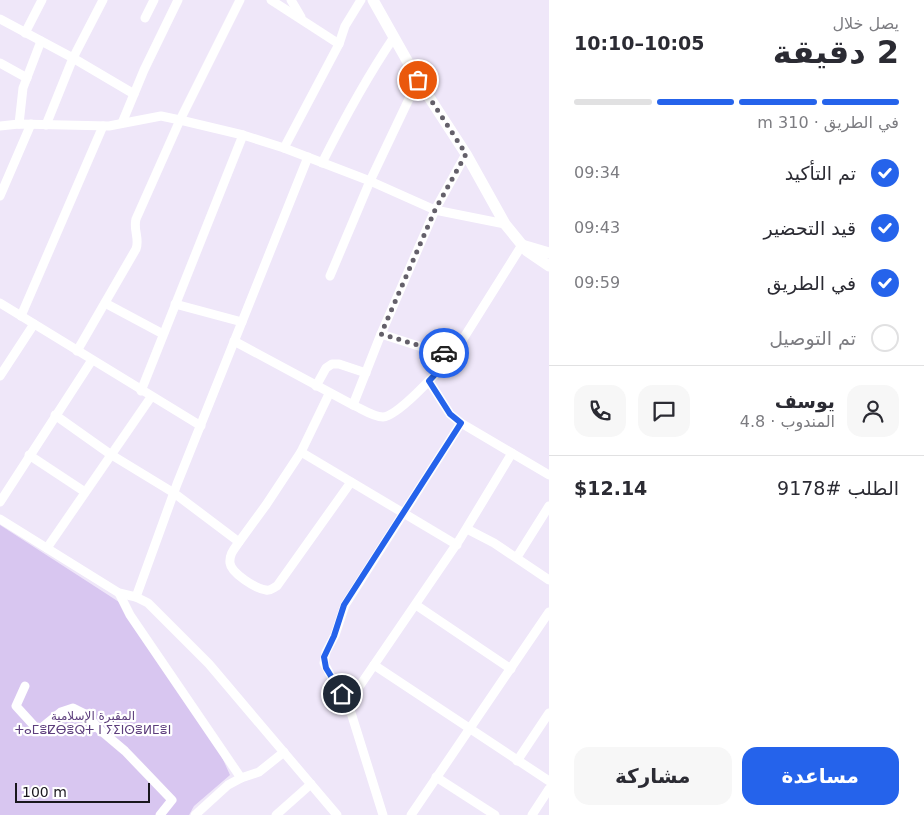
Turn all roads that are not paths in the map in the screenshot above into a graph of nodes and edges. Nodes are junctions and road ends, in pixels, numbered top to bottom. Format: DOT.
graph roads {
  1 [pos="42,0"];
  2 [pos="103,0"];
  3 [pos="154,0"];
  4 [pos="178,0"];
  5 [pos="240,0"];
  6 [pos="271,0"];
  7 [pos="291,0"];
  8 [pos="361,0"];
  9 [pos="368,0"];
  10 [pos="373,0"];
  11 [pos="145,18"];
  12 [pos="0,19"];
  13 [pos="302,19"];
  14 [pos="25,33"];
  15 [pos="343,34"];
  16 [pos="394,37"];
  17 [pos="41,41"];
  18 [pos="338,44"];
  19 [pos="73,58"];
  20 [pos="0,63"];
  21 [pos="27,78"];
  22 [pos="418,80"];
  23 [pos="134,94"];
  24 [pos="180,120"];
  25 [pos="122,123"];
  26 [pos="19,124"];
  27 [pos="31,124"];
  28 [pos="46,125"];
  29 [pos="0,126"];
  30 [pos="103,126"];
  31 [pos="243,135"];
  32 [pos="284,148"];
  33 [pos="466,154"];
  34 [pos="308,157"];
  35 [pos="322,163"];
  36 [pos="4,180"];
  37 [pos="370,181"];
  38 [pos="0,196"];
  39 [pos="435,210"];
  40 [pos="505,224"];
  41 [pos="522,245"];
  42 [pos="549,253"];
  43 [pos="549,266"];
  44 [pos="330,276"];
  45 [pos="0,303"];
  46 [pos="105,303"];
  47 [pos="175,304"];
  48 [pos="21,316"];
  49 [pos="242,322"];
  50 [pos="34,324"];
  51 [pos="163,334"];
  52 [pos="381,334"];
  53 [pos="234,341"];
  54 [pos="77,351"];
  55 [pos="453,355"];
  56 [pos="92,360"];
  57 [pos="366,373"];
  58 [pos="0,376"];
  59 [pos="429,381"];
  60 [pos="316,386"];
  61 [pos="141,391"];
  62 [pos="329,394"];
  63 [pos="151,397"];
  64 [pos="353,405"];
  65 [pos="55,415"];
  66 [pos="461,423"];
  67 [pos="200,426"];
  68 [pos="301,452"];
  69 [pos="512,453"];
  70 [pos="110,454"];
  71 [pos="30,455"];
  72 [pos="549,475"];
  73 [pos="352,482"];
  74 [pos="85,492"];
  75 [pos="174,493"];
  76 [pos="0,502"];
  77 [pos="549,506"];
  78 [pos="403,513"];
  79 [pos="0,519"];
  80 [pos="467,529"];
  81 [pos="239,542"];
  82 [pos="457,545"];
  83 [pos="47,548"];
  84 [pos="517,558"];
  85 [pos="549,580"];
  86 [pos="119,593"];
  87 [pos="136,597"];
  88 [pos="416,605"];
  89 [pos="549,612"];
  90 [pos="374,665"];
  91 [pos="511,668"];
  92 [pos="25,686"];
  93 [pos="348,703"];
  94 [pos="549,712"];
  95 [pos="468,729"];
  96 [pos="284,752"];
  97 [pos="517,761"];
  98 [pos="436,777"];
  99 [pos="240,778"];
  100 [pos="549,781"];
  101 [pos="311,784"];
  102 [pos="549,789"];
  103 [pos="160,815"];
  104 [pos="195,815"];
  105 [pos="276,815"];
  106 [pos="336,815"];
  107 [pos="383,815"];
  108 [pos="411,815"];
  109 [pos="495,815"];
  110 [pos="532,815"];
  1 -- 14 [label="street"];
  2 -- 19 [label="street"];
  3 -- 11 [label="street"];
  4 -- 23 [label="street"];
  5 -- 24 [label="street"];
  6 -- 13 [label="street"];
  7 -- 13 [label="street"];
  8 -- 15 [label="street"];
  9 -- 15 [label="street"];
  10 -- 16 [label="main road"];
  12 -- 14 [label="street"];
  13 -- 18 [label="street"];
  14 -- 17 [label="street"];
  15 -- 18 [label="street"];
  16 -- 22 [label="main road"];
  16 -- 35 [label="street"];
  17 -- 19 [label="street"];
  17 -- 21 [label="street"];
  18 -- 32 [label="street"];
  19 -- 23 [label="street"];
  19 -- 28 [label="street"];
  20 -- 21 [label="street"];
  21 -- 26 [label="street"];
  22 -- 33 [label="main road"];
  22 -- 37 [label="street"];
  23 -- 25 [label="street"];
  24 -- 25 [label="street"];
  24 -- 31 [label="street"];
  24 -- 46 [label="street"];
  25 -- 30 [label="street"];
  26 -- 27 [label="street"];
  26 -- 29 [label="street"];
  27 -- 28 [label="street"];
  27 -- 36 [label="street"];
  28 -- 30 [label="street"];
  30 -- 48 [label="street"];
  31 -- 32 [label="street"];
  31 -- 47 [label="street"];
  32 -- 34 [label="street"];
  33 -- 39 [label="street"];
  33 -- 40 [label="main road"];
  34 -- 35 [label="street"];
  34 -- 49 [label="street"];
  35 -- 37 [label="street"];
  36 -- 38 [label="street"];
  37 -- 39 [label="street"];
  37 -- 44 [label="street"];
  39 -- 40 [label="street"];
  39 -- 52 [label="street"];
  40 -- 41 [label="main road"];
  41 -- 42 [label="main road"];
  41 -- 43 [label="main road"];
  41 -- 55 [label="street"];
  45 -- 48 [label="street"];
  46 -- 51 [label="street"];
  46 -- 54 [label="street"];
  47 -- 49 [label="street"];
  47 -- 51 [label="street"];
  48 -- 50 [label="street"];
  49 -- 53 [label="street"];
  50 -- 54 [label="street"];
  50 -- 58 [label="street"];
  51 -- 61 [label="street"];
  52 -- 55 [label="street"];
  52 -- 57 [label="street"];
  53 -- 60 [label="street"];
  53 -- 67 [label="street"];
  54 -- 56 [label="street"];
  55 -- 59 [label="street"];
  56 -- 61 [label="street"];
  56 -- 65 [label="street"];
  57 -- 60 [label="street"];
  57 -- 64 [label="street"];
  59 -- 64 [label="street"];
  59 -- 66 [label="street"];
  60 -- 62 [label="street"];
  61 -- 63 [label="street"];
  62 -- 64 [label="street"];
  62 -- 68 [label="street"];
  63 -- 67 [label="street"];
  63 -- 70 [label="street"];
  65 -- 70 [label="street"];
  65 -- 71 [label="street"];
  66 -- 69 [label="street"];
  66 -- 78 [label="street"];
  67 -- 75 [label="street"];
  68 -- 73 [label="street"];
  68 -- 81 [label="street"];
  69 -- 72 [label="street"];
  69 -- 80 [label="street"];
  70 -- 74 [label="street"];
  70 -- 75 [label="street"];
  71 -- 74 [label="street"];
  71 -- 76 [label="street"];
  73 -- 78 [label="street"];
  73 -- 81 [label="street"];
  74 -- 83 [label="street"];
  75 -- 81 [label="street"];
  75 -- 87 [label="street"];
  77 -- 84 [label="street"];
  78 -- 82 [label="street"];
  78 -- 93 [label="street"];
  79 -- 83 [label="street"];
  80 -- 82 [label="street"];
  80 -- 84 [label="street"];
  82 -- 88 [label="street"];
  83 -- 86 [label="street"];
  84 -- 85 [label="street"];
  86 -- 87 [label="street"];
  86 -- 99 [label="street"];
  87 -- 96 [label="street"];
  88 -- 90 [label="street"];
  88 -- 91 [label="street"];
  89 -- 91 [label="street"];
  90 -- 93 [label="street"];
  90 -- 95 [label="street"];
  91 -- 95 [label="street"];
  92 -- 103 [label="street"];
  93 -- 107 [label="street"];
  94 -- 97 [label="street"];
  95 -- 97 [label="street"];
  95 -- 98 [label="street"];
  96 -- 99 [label="street"];
  96 -- 101 [label="street"];
  97 -- 100 [label="street"];
  98 -- 108 [label="street"];
  98 -- 109 [label="street"];
  99 -- 104 [label="street"];
  101 -- 105 [label="street"];
  101 -- 106 [label="street"];
  102 -- 110 [label="street"];
}
